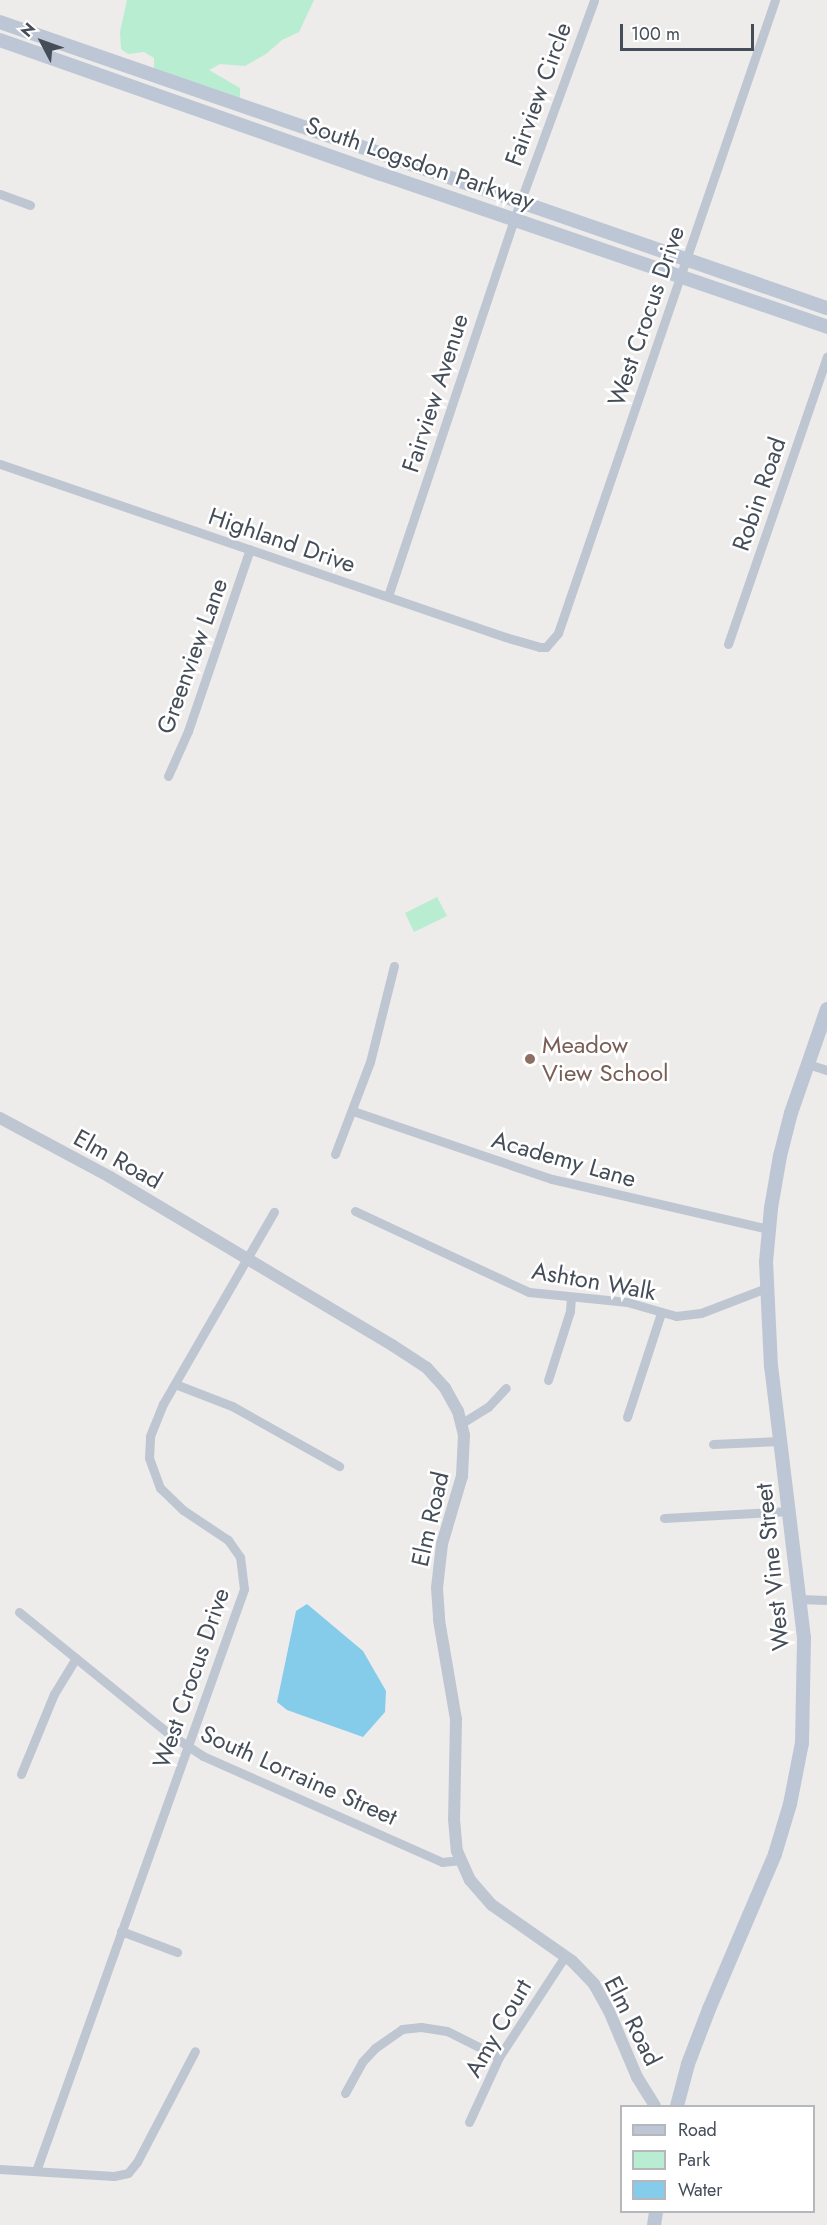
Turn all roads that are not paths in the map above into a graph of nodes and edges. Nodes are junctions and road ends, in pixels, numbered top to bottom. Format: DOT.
graph roads {
  1 [pos="594,0"];
  2 [pos="775,0"];
  3 [pos="0,22"];
  4 [pos="0,40"];
  5 [pos="201,92"];
  6 [pos="196,108"];
  7 [pos="348,142"];
  8 [pos="342,161"];
  9 [pos="0,194"];
  10 [pos="520,202"];
  11 [pos="30,205"];
  12 [pos="514,219"];
  13 [pos="686,260"];
  14 [pos="680,276"];
  15 [pos="826,306"];
  16 [pos="827,327"];
  17 [pos="827,357"];
  18 [pos="0,464"];
  19 [pos="250,549"];
  20 [pos="388,596"];
  21 [pos="551,644"];
  22 [pos="728,644"];
  23 [pos="168,776"];
  24 [pos="394,966"];
  25 [pos="827,1009"];
  26 [pos="808,1064"];
  27 [pos="827,1070"];
  28 [pos="353,1111"];
  29 [pos="0,1118"];
  30 [pos="335,1154"];
  31 [pos="355,1211"];
  32 [pos="274,1212"];
  33 [pos="768,1229"];
  34 [pos="247,1260"];
  35 [pos="766,1288"];
  36 [pos="571,1297"];
  37 [pos="661,1313"];
  38 [pos="548,1380"];
  39 [pos="175,1384"];
  40 [pos="506,1388"];
  41 [pos="627,1417"];
  42 [pos="462,1423"];
  43 [pos="780,1442"];
  44 [pos="713,1444"];
  45 [pos="339,1466"];
  46 [pos="790,1511"];
  47 [pos="664,1518"];
  48 [pos="800,1599"];
  49 [pos="827,1600"];
  50 [pos="19,1612"];
  51 [pos="75,1658"];
  52 [pos="188,1747"];
  53 [pos="21,1774"];
  54 [pos="461,1860"];
  55 [pos="121,1931"];
  56 [pos="177,1952"];
  57 [pos="565,1956"];
  58 [pos="195,2051"];
  59 [pos="499,2057"];
  60 [pos="345,2092"];
  61 [pos="654,2105"];
  62 [pos="677,2105"];
  63 [pos="469,2122"];
  64 [pos="0,2169"];
  65 [pos="36,2170"];
  1 -- 10 [label="street, Fairview Circle"];
  2 -- 13 [label="street, West Crocus Drive"];
  3 -- 5 [label="main road, South Logsdon Parkway"];
  4 -- 6 [label="main road, South Logsdon Parkway"];
  5 -- 6 [label="street"];
  5 -- 7 [label="main road, South Logsdon Parkway"];
  6 -- 8 [label="main road, South Logsdon Parkway"];
  7 -- 8 [label="street"];
  7 -- 10 [label="main road, South Logsdon Parkway"];
  8 -- 12 [label="main road, South Logsdon Parkway"];
  9 -- 11 [label="street"];
  10 -- 12 [label="street, Fairview Avenue"];
  10 -- 13 [label="main road, South Logsdon Parkway"];
  12 -- 14 [label="main road, South Logsdon Parkway"];
  12 -- 20 [label="street, Fairview Avenue"];
  13 -- 14 [label="street, West Crocus Drive"];
  13 -- 15 [label="main road, South Logsdon Parkway"];
  14 -- 16 [label="main road, South Logsdon Parkway"];
  14 -- 21 [label="street, West Crocus Drive"];
  17 -- 22 [label="street, Robin Road"];
  18 -- 19 [label="street, Highland Drive"];
  19 -- 20 [label="street, Highland Drive"];
  19 -- 23 [label="street, Greenview Lane"];
  20 -- 21 [label="street, Highland Drive"];
  24 -- 28 [label="street"];
  25 -- 26 [label="main road, West Vine Street"];
  26 -- 27 [label="street"];
  26 -- 33 [label="main road, West Vine Street"];
  28 -- 30 [label="street"];
  28 -- 33 [label="street, Academy Lane"];
  29 -- 34 [label="street, Elm Road"];
  31 -- 36 [label="street, Ashton Walk"];
  32 -- 34 [label="street, West Crocus Drive"];
  33 -- 35 [label="main road, West Vine Street"];
  34 -- 39 [label="street, West Crocus Drive"];
  34 -- 42 [label="street, Elm Road"];
  35 -- 37 [label="street, Ashton Walk"];
  35 -- 43 [label="main road, West Vine Street"];
  36 -- 37 [label="street, Ashton Walk"];
  36 -- 38 [label="street"];
  37 -- 41 [label="street"];
  39 -- 45 [label="street"];
  39 -- 52 [label="street, West Crocus Drive"];
  40 -- 42 [label="street"];
  42 -- 54 [label="street, Elm Road"];
  43 -- 44 [label="street"];
  43 -- 46 [label="main road, West Vine Street"];
  46 -- 47 [label="street"];
  46 -- 48 [label="main road, West Vine Street"];
  48 -- 49 [label="street"];
  48 -- 62 [label="main road, West Vine Street"];
  50 -- 51 [label="street, South Lorraine Street"];
  51 -- 52 [label="street, South Lorraine Street"];
  51 -- 53 [label="street"];
  52 -- 54 [label="street, South Lorraine Street"];
  52 -- 55 [label="street, West Crocus Drive"];
  54 -- 57 [label="street, Elm Road"];
  55 -- 56 [label="street"];
  55 -- 65 [label="street, West Crocus Drive"];
  57 -- 59 [label="street, Amy Court"];
  57 -- 61 [label="street, Elm Road"];
  58 -- 65 [label="street"];
  59 -- 60 [label="street"];
  59 -- 63 [label="street, Amy Court"];
  64 -- 65 [label="street"];
}
